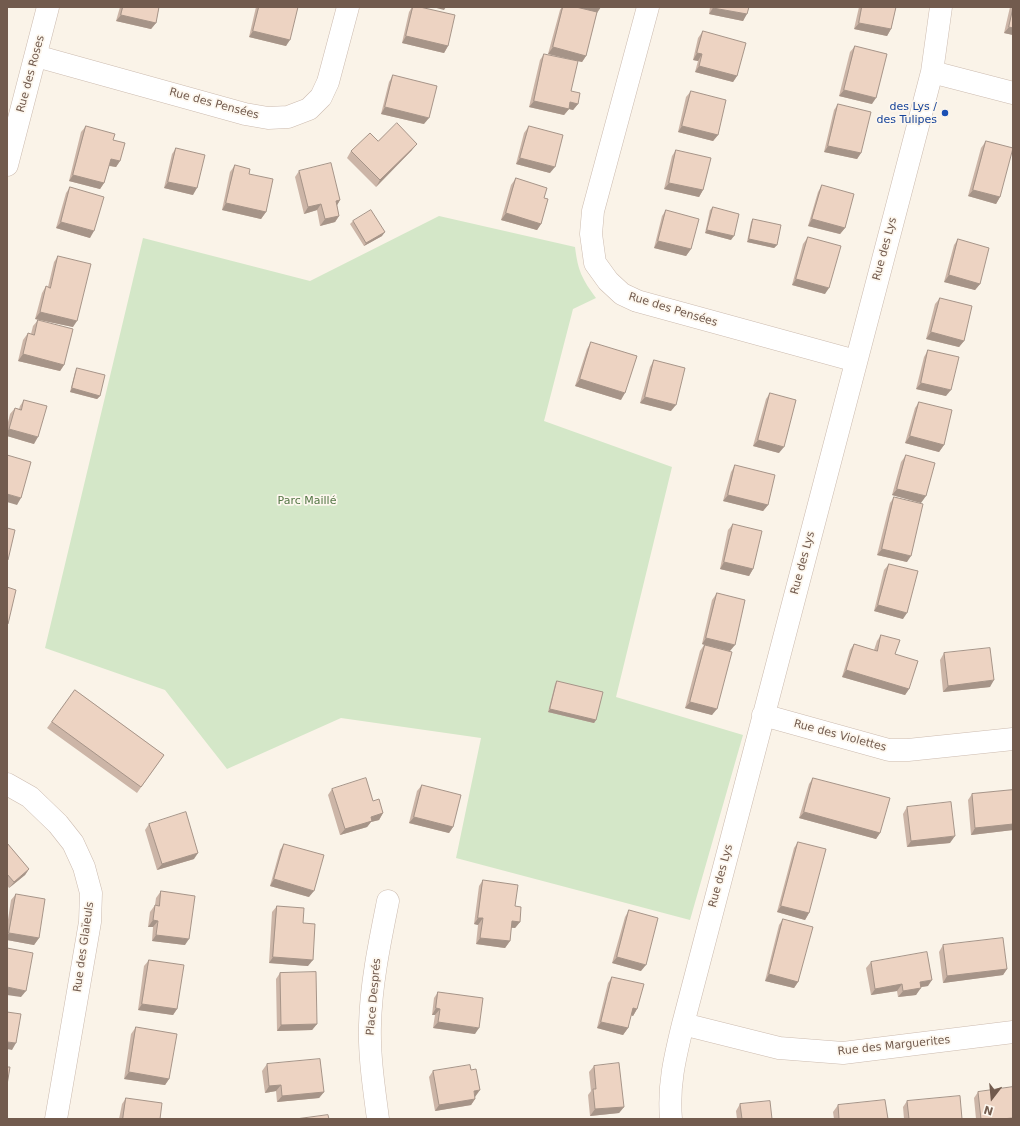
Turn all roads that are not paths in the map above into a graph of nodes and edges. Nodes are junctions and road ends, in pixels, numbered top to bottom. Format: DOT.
graph roads {
  1 [pos="48,7"];
  2 [pos="348,7"];
  3 [pos="648,7"];
  4 [pos="941,7"];
  5 [pos="36,56"];
  6 [pos="932,72"];
  7 [pos="1013,93"];
  8 [pos="7,165"];
  9 [pos="856,360"];
  10 [pos="763,714"];
  11 [pos="1013,739"];
  12 [pos="7,784"];
  13 [pos="388,901"];
  14 [pos="682,1024"];
  15 [pos="1013,1032"];
  16 [pos="56,1119"];
  17 [pos="378,1119"];
  18 [pos="671,1119"];
  1 -- 5 [label="street, Rue des Roses"];
  2 -- 5 [label="street, Rue des Pensées"];
  3 -- 9 [label="street, Rue des Pensées"];
  4 -- 6 [label="street, Rue des Lys"];
  5 -- 8 [label="street, Rue des Roses"];
  6 -- 7 [label="street"];
  6 -- 9 [label="street, Rue des Lys"];
  9 -- 10 [label="street, Rue des Lys"];
  10 -- 11 [label="street, Rue des Violettes"];
  10 -- 14 [label="street, Rue des Lys"];
  12 -- 16 [label="street, Rue des Glaïeuls"];
  13 -- 17 [label="street, Place Després"];
  14 -- 15 [label="street, Rue des Marguerites"];
  14 -- 18 [label="street, Rue des Lys"];
}
